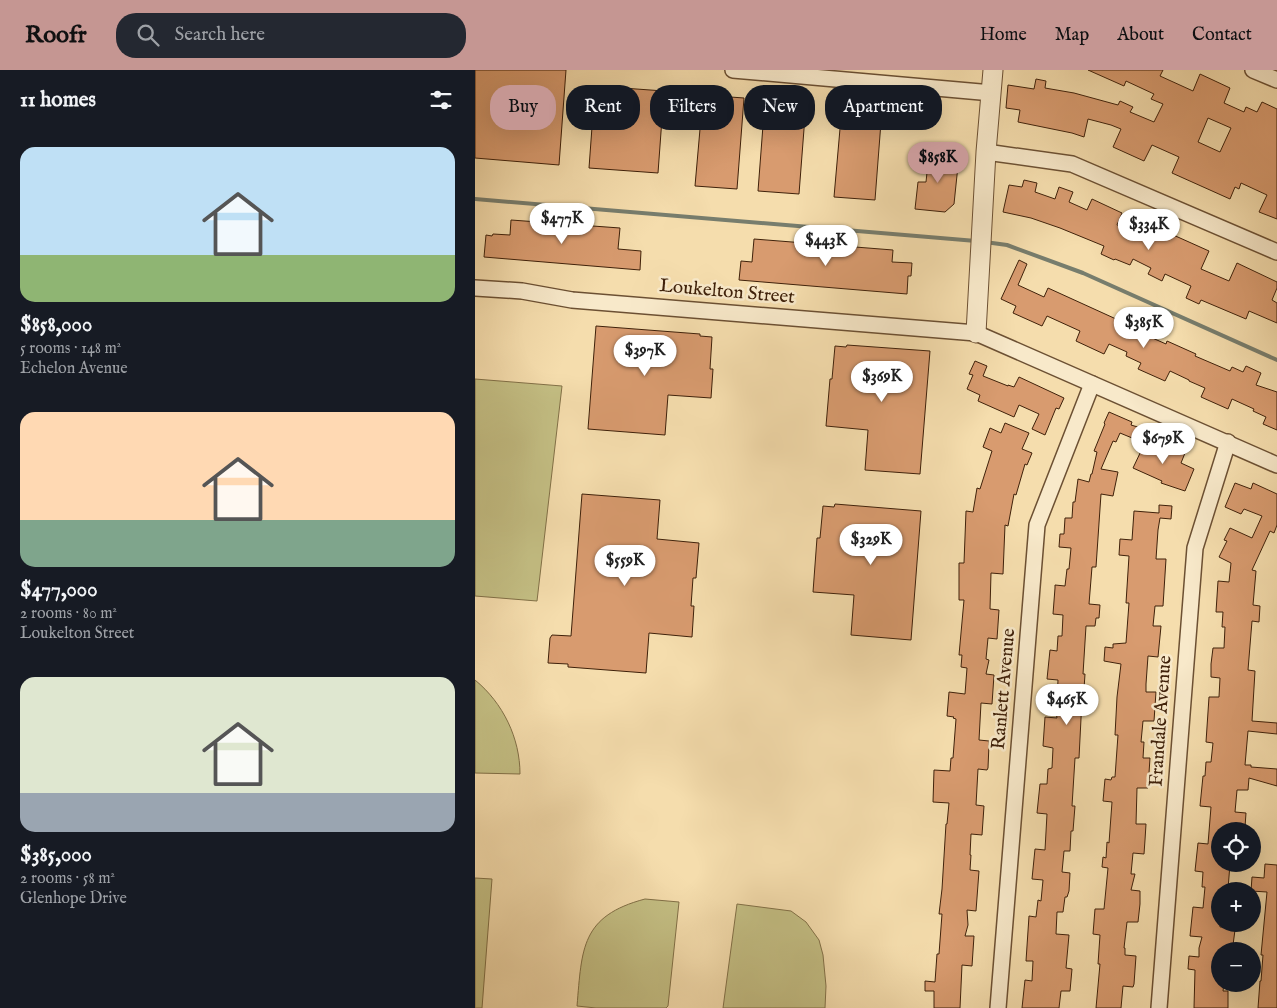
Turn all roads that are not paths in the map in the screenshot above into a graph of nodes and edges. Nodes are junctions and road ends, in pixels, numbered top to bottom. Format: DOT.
graph roads {
  1 [pos="733,70"];
  2 [pos="993,70"];
  3 [pos="1253,70"];
  4 [pos="1277,80"];
  5 [pos="992,93"];
  6 [pos="986,152"];
  7 [pos="1277,252"];
  8 [pos="475,288"];
  9 [pos="976,333"];
  10 [pos="1092,384"];
  11 [pos="1228,442"];
  12 [pos="1277,464"];
  13 [pos="998,1008"];
  14 [pos="1159,1008"];
  1 -- 5 [label="street"];
  2 -- 5 [label="street"];
  3 -- 4 [label="street"];
  5 -- 6 [label="street"];
  6 -- 7 [label="street"];
  6 -- 9 [label="street"];
  8 -- 9 [label="street, Loukelton Street"];
  9 -- 10 [label="street, Loukelton Street"];
  10 -- 11 [label="street, Loukelton Street"];
  10 -- 13 [label="street, Ranlett Avenue"];
  11 -- 12 [label="street, Loukelton Street"];
  11 -- 14 [label="street, Frandale Avenue"];
}
